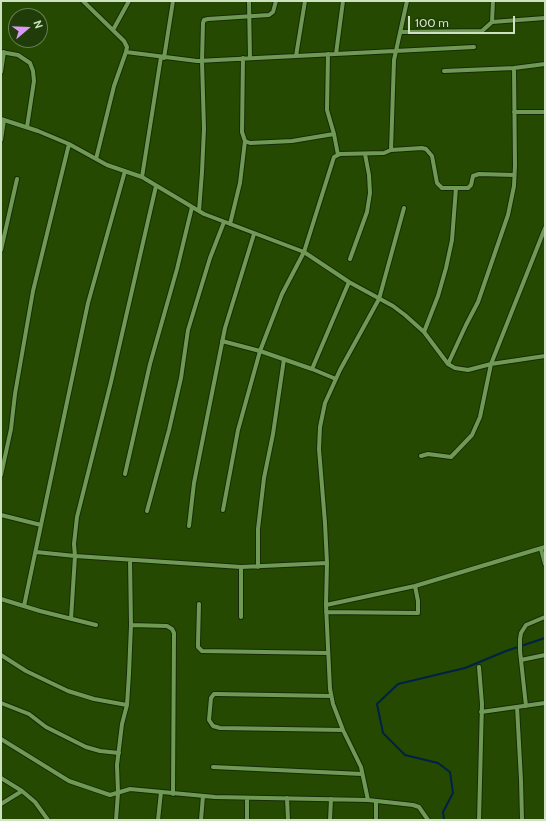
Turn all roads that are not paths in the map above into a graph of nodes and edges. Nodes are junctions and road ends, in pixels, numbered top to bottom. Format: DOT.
graph roads {
  1 [pos="82,1"];
  2 [pos="129,1"];
  3 [pos="173,1"];
  4 [pos="249,1"];
  5 [pos="276,1"];
  6 [pos="305,1"];
  7 [pos="343,1"];
  8 [pos="407,1"];
  9 [pos="493,1"];
  10 [pos="249,15"];
  11 [pos="545,18"];
  12 [pos="492,22"];
  13 [pos="113,30"];
  14 [pos="400,32"];
  15 [pos="474,47"];
  16 [pos="396,51"];
  17 [pos="3,52"];
  18 [pos="126,52"];
  19 [pos="328,54"];
  20 [pos="336,54"];
  21 [pos="296,56"];
  22 [pos="163,58"];
  23 [pos="243,58"];
  24 [pos="250,58"];
  25 [pos="202,61"];
  26 [pos="545,64"];
  27 [pos="514,68"];
  28 [pos="444,71"];
  29 [pos="1,72"];
  30 [pos="514,112"];
  31 [pos="545,112"];
  32 [pos="3,120"];
  33 [pos="27,127"];
  34 [pos="334,134"];
  35 [pos="1,140"];
  36 [pos="245,141"];
  37 [pos="69,144"];
  38 [pos="391,150"];
  39 [pos="365,154"];
  40 [pos="338,155"];
  41 [pos="96,159"];
  42 [pos="125,171"];
  43 [pos="514,175"];
  44 [pos="142,177"];
  45 [pos="17,179"];
  46 [pos="156,186"];
  47 [pos="456,188"];
  48 [pos="192,207"];
  49 [pos="404,208"];
  50 [pos="199,211"];
  51 [pos="224,222"];
  52 [pos="230,224"];
  53 [pos="545,228"];
  54 [pos="254,234"];
  55 [pos="1,250"];
  56 [pos="304,252"];
  57 [pos="350,259"];
  58 [pos="349,282"];
  59 [pos="379,299"];
  60 [pos="424,332"];
  61 [pos="222,341"];
  62 [pos="260,351"];
  63 [pos="545,356"];
  64 [pos="284,359"];
  65 [pos="448,364"];
  66 [pos="491,364"];
  67 [pos="312,369"];
  68 [pos="336,379"];
  69 [pos="421,456"];
  70 [pos="125,474"];
  71 [pos="1,475"];
  72 [pos="223,510"];
  73 [pos="147,511"];
  74 [pos="1,515"];
  75 [pos="42,525"];
  76 [pos="189,526"];
  77 [pos="543,548"];
  78 [pos="36,552"];
  79 [pos="75,556"];
  80 [pos="130,560"];
  81 [pos="327,563"];
  82 [pos="545,564"];
  83 [pos="258,566"];
  84 [pos="241,567"];
  85 [pos="415,586"];
  86 [pos="1,599"];
  87 [pos="199,604"];
  88 [pos="326,605"];
  89 [pos="24,606"];
  90 [pos="326,612"];
  91 [pos="241,617"];
  92 [pos="545,617"];
  93 [pos="71,619"];
  94 [pos="96,625"];
  95 [pos="131,625"];
  96 [pos="328,653"];
  97 [pos="1,655"];
  98 [pos="545,655"];
  99 [pos="521,660"];
  100 [pos="479,667"];
  101 [pos="331,696"];
  102 [pos="545,702"];
  103 [pos="1,703"];
  104 [pos="127,705"];
  105 [pos="526,706"];
  106 [pos="517,707"];
  107 [pos="482,712"];
  108 [pos="343,730"];
  109 [pos="1,739"];
  110 [pos="119,753"];
  111 [pos="213,767"];
  112 [pos="362,774"];
  113 [pos="1,778"];
  114 [pos="22,791"];
  115 [pos="161,792"];
  116 [pos="118,793"];
  117 [pos="173,794"];
  118 [pos="203,796"];
  119 [pos="248,798"];
  120 [pos="287,798"];
  121 [pos="331,799"];
  122 [pos="368,800"];
  123 [pos="376,801"];
  124 [pos="1,804"];
  125 [pos="48,820"];
  126 [pos="116,820"];
  127 [pos="158,820"];
  128 [pos="201,820"];
  129 [pos="247,820"];
  130 [pos="288,820"];
  131 [pos="330,820"];
  132 [pos="376,820"];
  133 [pos="428,820"];
  134 [pos="479,820"];
  135 [pos="522,820"];
  1 -- 13 [label="street"];
  2 -- 13 [label="street"];
  3 -- 22 [label="street"];
  4 -- 10 [label="street"];
  5 -- 10 [label="street"];
  6 -- 21 [label="street"];
  7 -- 20 [label="street"];
  8 -- 14 [label="street"];
  9 -- 12 [label="street"];
  10 -- 24 [label="street"];
  10 -- 25 [label="street"];
  11 -- 12 [label="street"];
  12 -- 14 [label="street"];
  13 -- 18 [label="street"];
  14 -- 16 [label="street"];
  15 -- 16 [label="street"];
  16 -- 20 [label="street"];
  16 -- 38 [label="street"];
  17 -- 29 [label="street"];
  17 -- 33 [label="street"];
  18 -- 22 [label="street"];
  18 -- 41 [label="street"];
  19 -- 20 [label="street"];
  19 -- 21 [label="street"];
  19 -- 34 [label="street"];
  21 -- 24 [label="street"];
  22 -- 25 [label="street"];
  22 -- 44 [label="street"];
  23 -- 24 [label="street"];
  23 -- 25 [label="street"];
  23 -- 36 [label="street"];
  25 -- 50 [label="street"];
  26 -- 27 [label="street"];
  27 -- 28 [label="street"];
  27 -- 30 [label="street"];
  30 -- 31 [label="street"];
  30 -- 43 [label="street"];
  32 -- 33 [label="street"];
  32 -- 35 [label="street"];
  33 -- 37 [label="street"];
  34 -- 36 [label="street"];
  34 -- 40 [label="street"];
  36 -- 52 [label="street"];
  37 -- 41 [label="street"];
  37 -- 71 [label="street"];
  38 -- 39 [label="street"];
  38 -- 47 [label="street"];
  39 -- 40 [label="street"];
  39 -- 57 [label="street"];
  40 -- 56 [label="street"];
  41 -- 42 [label="street"];
  42 -- 44 [label="street"];
  42 -- 75 [label="street"];
  43 -- 47 [label="street"];
  43 -- 65 [label="street"];
  44 -- 46 [label="street"];
  45 -- 55 [label="street"];
  46 -- 48 [label="street"];
  46 -- 79 [label="street"];
  47 -- 60 [label="street"];
  48 -- 50 [label="street"];
  48 -- 70 [label="street"];
  49 -- 59 [label="street"];
  50 -- 51 [label="street"];
  51 -- 52 [label="street"];
  51 -- 73 [label="street"];
  52 -- 54 [label="street"];
  53 -- 66 [label="street"];
  54 -- 56 [label="street"];
  54 -- 61 [label="street"];
  56 -- 58 [label="street"];
  56 -- 62 [label="street"];
  58 -- 59 [label="street"];
  58 -- 67 [label="street"];
  59 -- 60 [label="street"];
  59 -- 68 [label="street"];
  60 -- 65 [label="street"];
  61 -- 62 [label="street"];
  61 -- 76 [label="street"];
  62 -- 64 [label="street"];
  62 -- 72 [label="street"];
  63 -- 66 [label="street"];
  64 -- 67 [label="street"];
  64 -- 83 [label="street"];
  65 -- 66 [label="street"];
  66 -- 69 [label="street"];
  67 -- 68 [label="street"];
  68 -- 81 [label="street"];
  74 -- 75 [label="street"];
  75 -- 78 [label="street"];
  77 -- 82 [label="street"];
  77 -- 85 [label="street"];
  78 -- 79 [label="street"];
  78 -- 89 [label="street"];
  79 -- 80 [label="street"];
  79 -- 93 [label="street"];
  80 -- 84 [label="street"];
  80 -- 95 [label="street"];
  81 -- 83 [label="street"];
  81 -- 88 [label="street"];
  83 -- 84 [label="street"];
  84 -- 91 [label="street"];
  85 -- 88 [label="street"];
  85 -- 90 [label="street"];
  86 -- 89 [label="street"];
  87 -- 96 [label="street"];
  88 -- 90 [label="street"];
  89 -- 93 [label="street"];
  90 -- 96 [label="street"];
  92 -- 99 [label="street"];
  93 -- 94 [label="street"];
  95 -- 104 [label="street"];
  95 -- 117 [label="street"];
  96 -- 101 [label="street"];
  97 -- 104 [label="street"];
  98 -- 99 [label="street"];
  99 -- 105 [label="street"];
  100 -- 107 [label="street"];
  101 -- 108 [label="street"];
  101 -- 108 [label="street"];
  102 -- 105 [label="street"];
  103 -- 110 [label="street"];
  104 -- 110 [label="street"];
  105 -- 106 [label="street"];
  106 -- 107 [label="street"];
  106 -- 135 [label="street"];
  107 -- 134 [label="street"];
  108 -- 112 [label="street"];
  109 -- 116 [label="street"];
  110 -- 116 [label="street"];
  111 -- 112 [label="street"];
  112 -- 122 [label="street"];
  113 -- 114 [label="street"];
  114 -- 124 [label="street"];
  114 -- 125 [label="street"];
  115 -- 116 [label="street"];
  115 -- 117 [label="street"];
  115 -- 127 [label="street"];
  116 -- 126 [label="street"];
  117 -- 118 [label="street"];
  118 -- 119 [label="street"];
  118 -- 128 [label="street"];
  119 -- 120 [label="street"];
  119 -- 129 [label="street"];
  120 -- 121 [label="street"];
  120 -- 130 [label="street"];
  121 -- 122 [label="street"];
  121 -- 131 [label="street"];
  122 -- 123 [label="street"];
  123 -- 132 [label="street"];
  123 -- 133 [label="street"];
}
